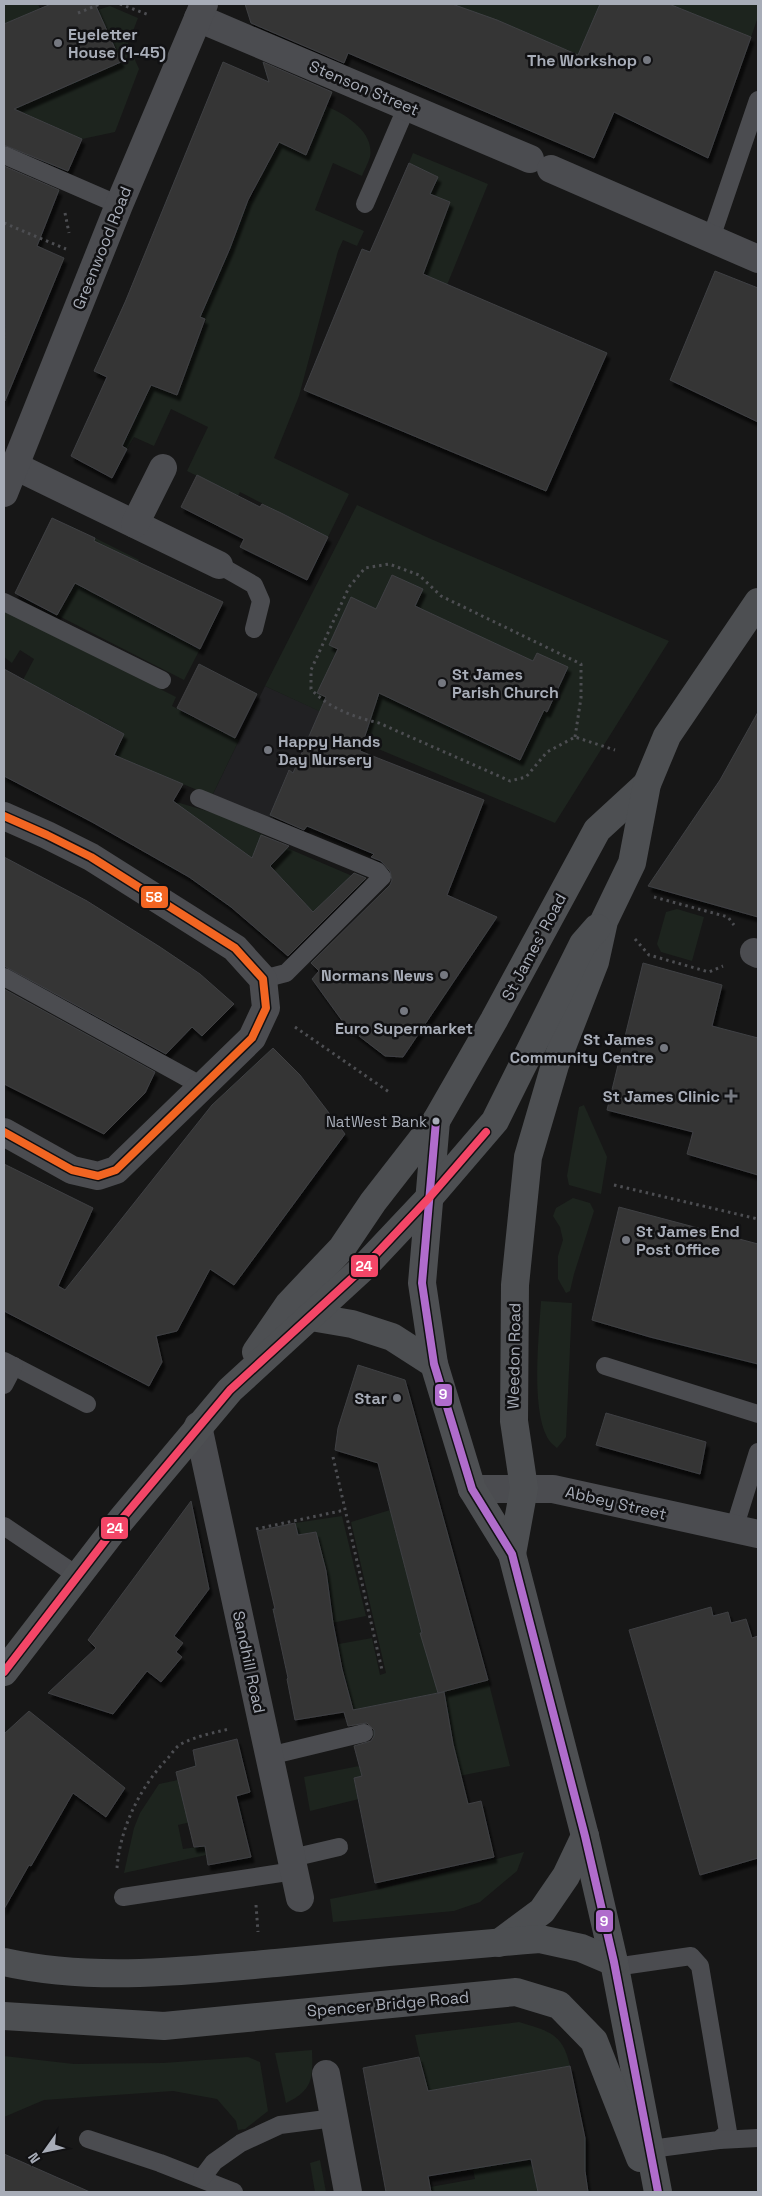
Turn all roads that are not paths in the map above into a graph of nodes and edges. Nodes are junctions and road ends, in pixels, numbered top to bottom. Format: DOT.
graph roads {
  1 [pos="201,11"];
  2 [pos="758,100"];
  3 [pos="407,106"];
  4 [pos="4,154"];
  5 [pos="365,204"];
  6 [pos="119,205"];
  7 [pos="711,238"];
  8 [pos="758,259"];
  9 [pos="15,466"];
  10 [pos="163,468"];
  11 [pos="4,493"];
  12 [pos="135,524"];
  13 [pos="219,565"];
  14 [pos="4,602"];
  15 [pos="755,614"];
  16 [pos="254,629"];
  17 [pos="162,680"];
  18 [pos="647,784"];
  19 [pos="199,798"];
  20 [pos="4,816"];
  21 [pos="604,921"];
  22 [pos="4,977"];
  23 [pos="263,979"];
  24 [pos="202,1086"];
  25 [pos="436,1121"];
  26 [pos="4,1132"];
  27 [pos="528,1157"];
  28 [pos="429,1198"];
  29 [pos="311,1317"];
  30 [pos="9,1364"];
  31 [pos="434,1364"];
  32 [pos="605,1366"];
  33 [pos="4,1385"];
  34 [pos="230,1390"];
  35 [pos="87,1404"];
  36 [pos="758,1414"];
  37 [pos="198,1426"];
  38 [pos="758,1452"];
  39 [pos="524,1488"];
  40 [pos="472,1489"];
  41 [pos="4,1526"];
  42 [pos="746,1531"];
  43 [pos="512,1554"];
  44 [pos="78,1576"];
  45 [pos="4,1672"];
  46 [pos="364,1733"];
  47 [pos="269,1756"];
  48 [pos="586,1836"];
  49 [pos="339,1847"];
  50 [pos="293,1865"];
  51 [pos="123,1897"];
  52 [pos="300,1898"];
  53 [pos="499,1943"];
  54 [pos="4,1962"];
  55 [pos="615,1964"];
  56 [pos="4,2016"];
  57 [pos="326,2074"];
  58 [pos="334,2118"];
  59 [pos="758,2138"];
  60 [pos="88,2139"];
  61 [pos="719,2140"];
  62 [pos="651,2149"];
  63 [pos="202,2178"];
  64 [pos="234,2192"];
  65 [pos="348,2192"];
  66 [pos="654,2192"];
  67 [pos="658,2192"];
  1 -- 3 [label="street, Stenson Street"];
  1 -- 6 [label="street, Greenwood Road"];
  2 -- 7 [label="lane"];
  3 -- 5 [label="lane"];
  3 -- 7 [label="street, Stenson Street"];
  4 -- 6 [label="lane"];
  6 -- 9 [label="street, Greenwood Road"];
  7 -- 8 [label="street, Stenson Street"];
  9 -- 11 [label="street, Greenwood Road"];
  9 -- 12 [label="street"];
  10 -- 12 [label="street"];
  12 -- 13 [label="street"];
  13 -- 16 [label="lane"];
  14 -- 17 [label="lane"];
  15 -- 18 [label="main road, St James' Road"];
  18 -- 21 [label="main road, St James' Road"];
  18 -- 25 [label="main road, St James' Road"];
  19 -- 23 [label="lane"];
  20 -- 23 [label="street"];
  21 -- 27 [label="main road, St James' Road"];
  21 -- 28 [label="main road, St James' Road"];
  22 -- 24 [label="lane"];
  23 -- 24 [label="street"];
  24 -- 26 [label="street"];
  25 -- 28 [label="main road, St James' Road"];
  25 -- 34 [label="main road, St James' Road"];
  27 -- 39 [label="main road, Weedon Road"];
  28 -- 29 [label="main road"];
  28 -- 31 [label="main road, Weedon Road"];
  29 -- 31 [label="main road"];
  29 -- 34 [label="main road"];
  30 -- 33 [label="lane"];
  30 -- 35 [label="lane"];
  31 -- 40 [label="main road, Weedon Road"];
  32 -- 36 [label="lane"];
  34 -- 37 [label="main road"];
  37 -- 44 [label="main road"];
  37 -- 47 [label="street, Sandhill Road"];
  38 -- 42 [label="lane"];
  39 -- 40 [label="street, Abbey Street"];
  39 -- 42 [label="street, Abbey Street"];
  39 -- 43 [label="main road, Weedon Road"];
  40 -- 43 [label="main road, Weedon Road"];
  41 -- 44 [label="lane"];
  43 -- 48 [label="main road, Weedon Road"];
  44 -- 45 [label="main road"];
  46 -- 47 [label="lane"];
  47 -- 50 [label="street, Sandhill Road"];
  48 -- 53 [label="main road"];
  48 -- 55 [label="main road, Weedon Road"];
  49 -- 50 [label="lane"];
  50 -- 51 [label="lane"];
  50 -- 52 [label="street, Sandhill Road"];
  53 -- 54 [label="main road"];
  53 -- 55 [label="main road"];
  55 -- 61 [label="lane"];
  55 -- 62 [label="main road, Weedon Road"];
  56 -- 66 [label="main road, Spencer Bridge Road"];
  57 -- 58 [label="street"];
  58 -- 63 [label="lane"];
  58 -- 65 [label="street"];
  59 -- 61 [label="lane"];
  60 -- 63 [label="lane"];
  61 -- 62 [label="lane"];
  62 -- 67 [label="main road, Weedon Road"];
  63 -- 64 [label="lane"];
}
